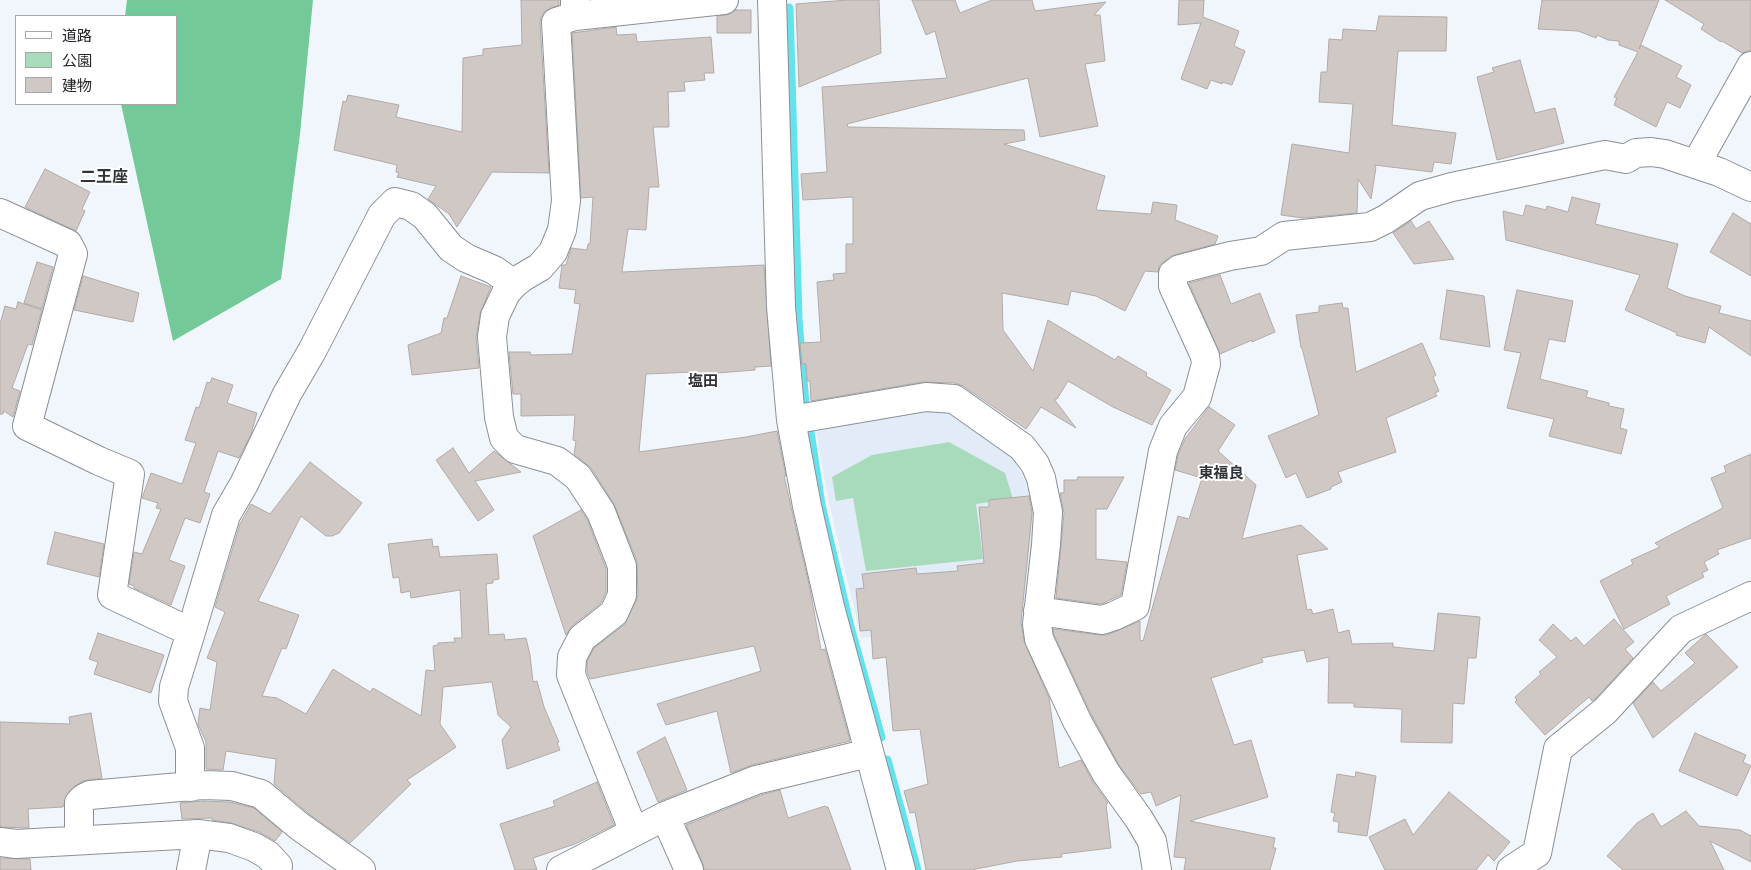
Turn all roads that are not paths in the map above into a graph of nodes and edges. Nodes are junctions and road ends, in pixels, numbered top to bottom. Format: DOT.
graph roads {
  1 [pos="724,0"];
  2 [pos="772,0"];
  3 [pos="575,8"];
  4 [pos="1751,66"];
  5 [pos="1696,164"];
  6 [pos="1751,187"];
  7 [pos="0,212"];
  8 [pos="514,284"];
  9 [pos="791,420"];
  10 [pos="1751,596"];
  11 [pos="1038,611"];
  12 [pos="191,632"];
  13 [pos="869,753"];
  14 [pos="190,787"];
  15 [pos="665,816"];
  16 [pos="634,832"];
  17 [pos="198,834"];
  18 [pos="79,839"];
  19 [pos="0,842"];
  20 [pos="278,866"];
  21 [pos="191,870"];
  22 [pos="360,870"];
  23 [pos="561,870"];
  24 [pos="689,870"];
  25 [pos="901,870"];
  26 [pos="1157,870"];
  27 [pos="1511,870"];
  1 -- 3 [label="street"];
  2 -- 9 [label="street"];
  3 -- 8 [label="street"];
  4 -- 5 [label="street"];
  5 -- 6 [label="street"];
  5 -- 11 [label="street"];
  7 -- 12 [label="street"];
  8 -- 12 [label="street"];
  8 -- 16 [label="street"];
  9 -- 11 [label="street"];
  9 -- 13 [label="street"];
  10 -- 27 [label="street"];
  11 -- 26 [label="street"];
  12 -- 14 [label="street"];
  13 -- 15 [label="street"];
  13 -- 25 [label="street"];
  14 -- 18 [label="street"];
  14 -- 22 [label="street"];
  15 -- 16 [label="street"];
  15 -- 24 [label="street"];
  16 -- 23 [label="street"];
  17 -- 18 [label="street"];
  17 -- 20 [label="street"];
  17 -- 21 [label="street"];
  18 -- 19 [label="street"];
}
